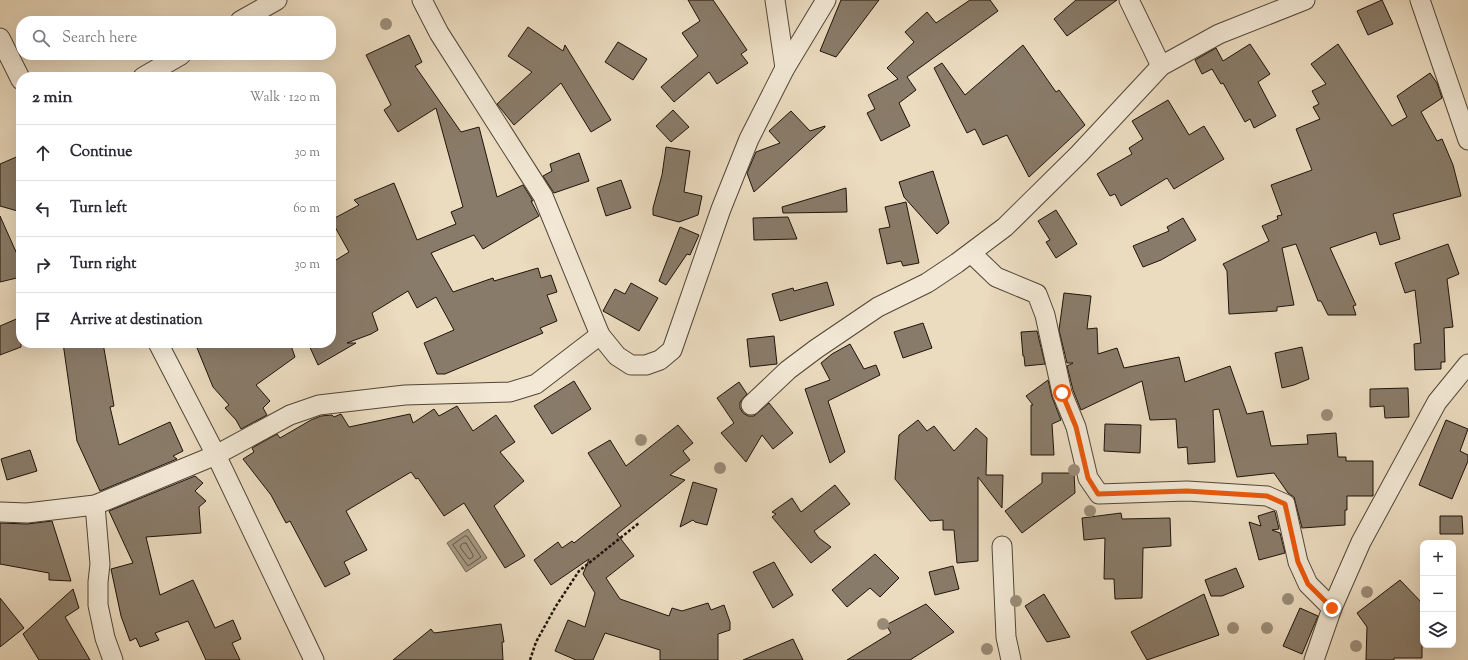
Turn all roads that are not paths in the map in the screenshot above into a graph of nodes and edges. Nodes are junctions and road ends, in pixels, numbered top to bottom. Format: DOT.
graph roads {
  1 [pos="277,0"];
  2 [pos="422,0"];
  3 [pos="775,0"];
  4 [pos="826,0"];
  5 [pos="1129,0"];
  6 [pos="1305,0"];
  7 [pos="1420,0"];
  8 [pos="249,16"];
  9 [pos="0,38"];
  10 [pos="173,60"];
  11 [pos="1161,66"];
  12 [pos="785,68"];
  13 [pos="17,72"];
  14 [pos="152,72"];
  15 [pos="1468,140"];
  16 [pos="971,253"];
  17 [pos="600,335"];
  18 [pos="161,348"];
  19 [pos="1468,364"];
  20 [pos="751,404"];
  21 [pos="216,455"];
  22 [pos="95,505"];
  23 [pos="0,512"];
  24 [pos="1002,546"];
  25 [pos="1332,608"];
  26 [pos="113,660"];
  27 [pos="314,660"];
  28 [pos="1011,660"];
  29 [pos="1314,660"];
  1 -- 8 [label="street"];
  2 -- 17 [label="street"];
  3 -- 12 [label="street"];
  4 -- 12 [label="street"];
  5 -- 11 [label="street"];
  6 -- 11 [label="street"];
  7 -- 15 [label="street"];
  9 -- 13 [label="street"];
  10 -- 14 [label="street"];
  11 -- 16 [label="street"];
  12 -- 17 [label="street"];
  16 -- 20 [label="street"];
  16 -- 25 [label="street"];
  17 -- 21 [label="street"];
  18 -- 21 [label="street"];
  19 -- 25 [label="street"];
  21 -- 22 [label="street"];
  21 -- 27 [label="street"];
  22 -- 23 [label="street"];
  22 -- 26 [label="street"];
  24 -- 28 [label="street"];
  25 -- 29 [label="street"];
}
